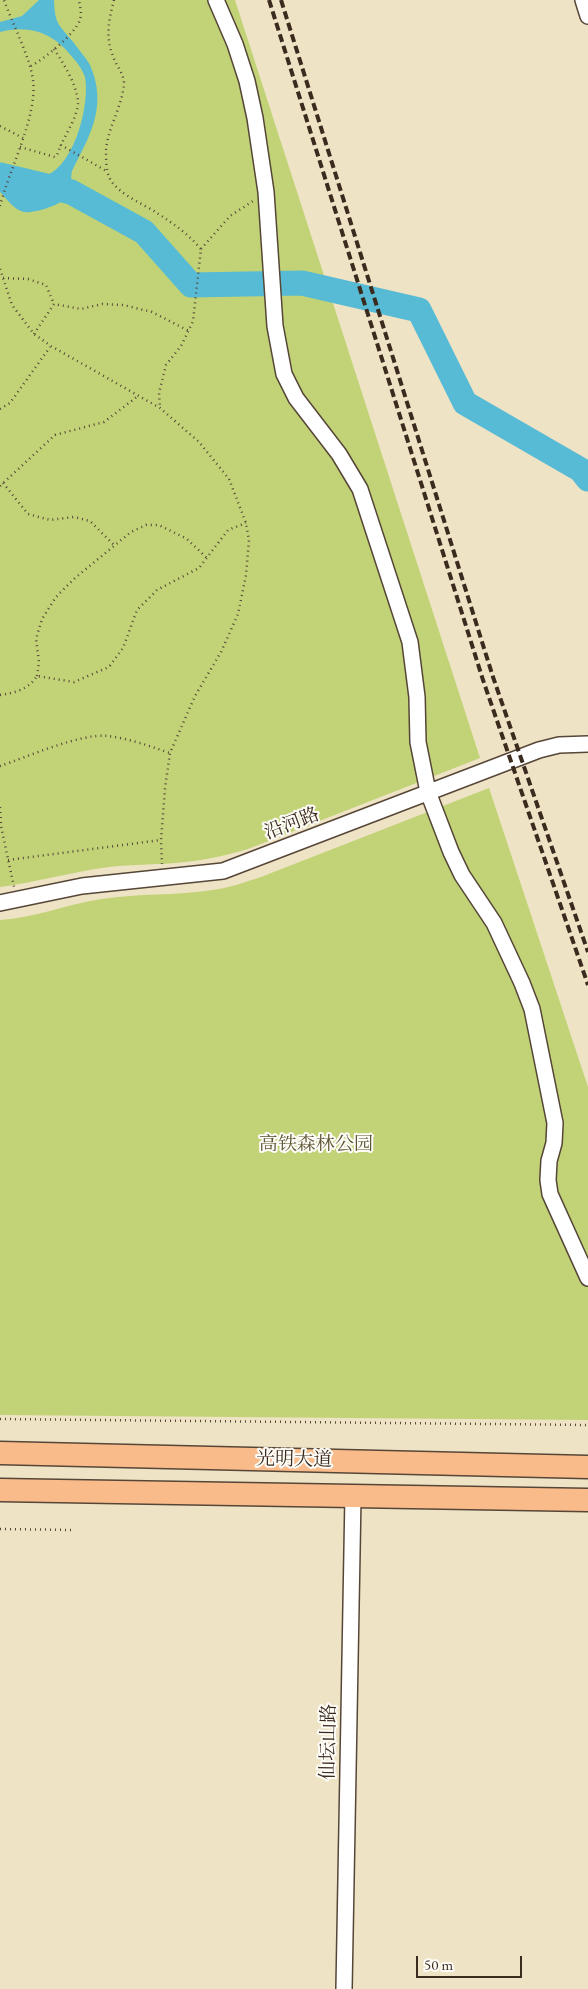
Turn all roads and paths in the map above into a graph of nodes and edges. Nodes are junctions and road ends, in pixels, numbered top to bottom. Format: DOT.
graph roads {
  1 [pos="0,0"];
  2 [pos="4,0"];
  3 [pos="79,0"];
  4 [pos="114,0"];
  5 [pos="216,0"];
  6 [pos="583,0"];
  7 [pos="588,16"];
  8 [pos="54,49"];
  9 [pos="30,66"];
  10 [pos="0,126"];
  11 [pos="23,138"];
  12 [pos="61,144"];
  13 [pos="20,147"];
  14 [pos="108,172"];
  15 [pos="266,192"];
  16 [pos="0,206"];
  17 [pos="201,249"];
  18 [pos="0,268"];
  19 [pos="3,278"];
  20 [pos="54,304"];
  21 [pos="189,331"];
  22 [pos="34,334"];
  23 [pos="51,346"];
  24 [pos="139,395"];
  25 [pos="160,408"];
  26 [pos="0,409"];
  27 [pos="1,484"];
  28 [pos="246,524"];
  29 [pos="115,546"];
  30 [pos="207,558"];
  31 [pos="37,676"];
  32 [pos="0,695"];
  33 [pos="588,744"];
  34 [pos="170,753"];
  35 [pos="0,766"];
  36 [pos="428,792"];
  37 [pos="0,807"];
  38 [pos="161,840"];
  39 [pos="8,860"];
  40 [pos="163,878"];
  41 [pos="16,901"];
  42 [pos="0,903"];
  43 [pos="588,1278"];
  44 [pos="0,1418"];
  45 [pos="588,1425"];
  46 [pos="0,1453"];
  47 [pos="588,1467"];
  48 [pos="0,1490"];
  49 [pos="353,1496"];
  50 [pos="588,1500"];
  51 [pos="0,1529"];
  52 [pos="74,1530"];
  53 [pos="344,1989"];
  1 -- 2 [label="path"];
  2 -- 9 [label="path"];
  3 -- 8 [label="path"];
  4 -- 14 [label="path"];
  5 -- 15 [label="street"];
  6 -- 7 [label="street"];
  8 -- 9 [label="path"];
  8 -- 12 [label="path"];
  9 -- 11 [label="path"];
  10 -- 11 [label="path"];
  11 -- 13 [label="path"];
  12 -- 13 [label="path"];
  12 -- 14 [label="path"];
  13 -- 16 [label="path"];
  14 -- 17 [label="path"];
  15 -- 17 [label="path"];
  15 -- 36 [label="street"];
  17 -- 21 [label="path"];
  18 -- 19 [label="path"];
  19 -- 20 [label="path"];
  19 -- 22 [label="path"];
  20 -- 21 [label="path"];
  20 -- 22 [label="path"];
  21 -- 25 [label="path"];
  22 -- 23 [label="path"];
  23 -- 24 [label="path"];
  23 -- 26 [label="path"];
  24 -- 25 [label="path"];
  24 -- 27 [label="path"];
  25 -- 28 [label="path"];
  27 -- 29 [label="path"];
  28 -- 30 [label="path"];
  28 -- 34 [label="path"];
  29 -- 30 [label="path"];
  29 -- 31 [label="path"];
  30 -- 31 [label="path"];
  31 -- 32 [label="path"];
  33 -- 36 [label="street, 沿河路"];
  34 -- 35 [label="path"];
  34 -- 38 [label="path"];
  36 -- 40 [label="street, 沿河路"];
  36 -- 43 [label="street"];
  37 -- 39 [label="path"];
  38 -- 39 [label="path"];
  38 -- 40 [label="path"];
  39 -- 41 [label="path"];
  40 -- 41 [label="street, 沿河路"];
  41 -- 42 [label="street, 沿河路"];
  44 -- 45 [label="path"];
  46 -- 47 [label="main road, 光明大道"];
  48 -- 49 [label="main road, 光明大道"];
  49 -- 50 [label="main road, 光明大道"];
  49 -- 53 [label="street, 仙坛山路"];
  51 -- 52 [label="path"];
}
